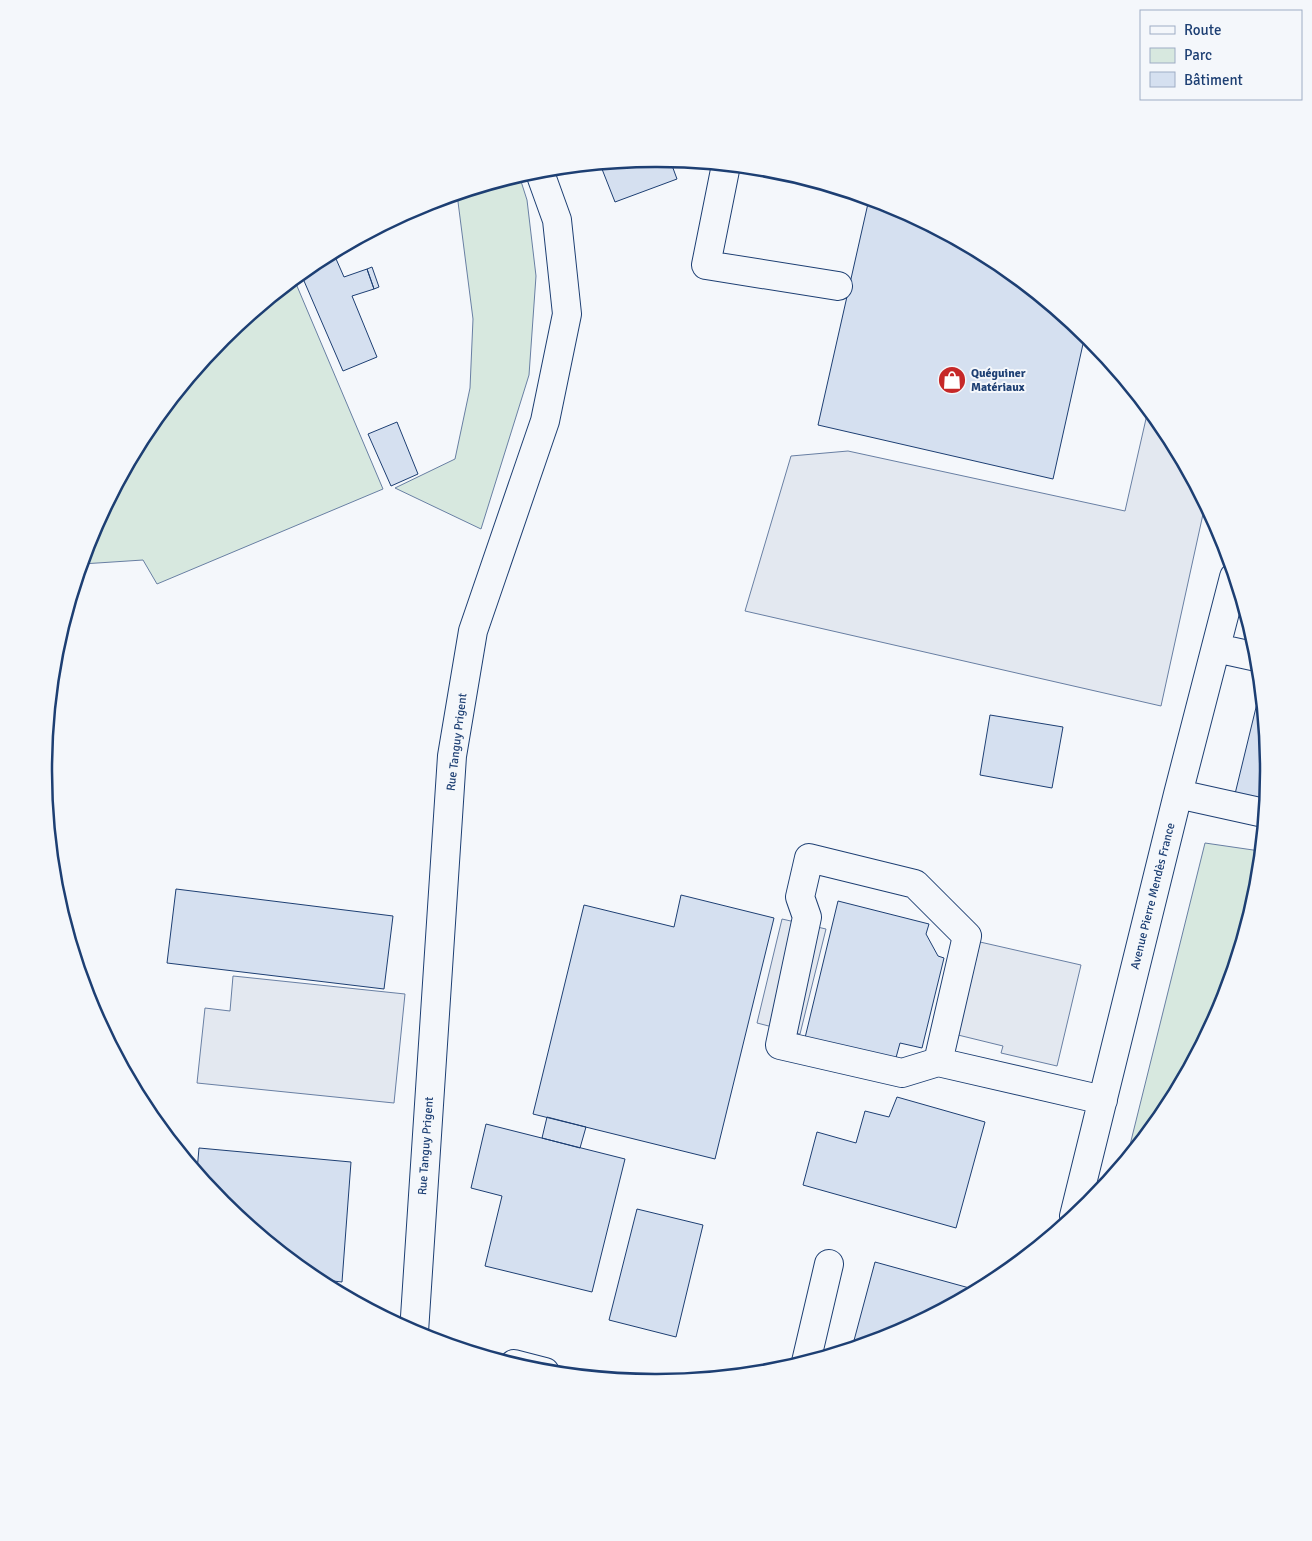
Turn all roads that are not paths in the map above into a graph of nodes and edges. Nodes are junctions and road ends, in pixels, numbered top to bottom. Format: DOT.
graph roads {
  1 [pos="725,171"];
  2 [pos="542,178"];
  3 [pos="838,286"];
  4 [pos="1231,589"];
  5 [pos="1216,648"];
  6 [pos="1248,655"];
  7 [pos="1178,794"];
  8 [pos="1258,812"];
  9 [pos="938,1062"];
  10 [pos="1102,1100"];
  11 [pos="1077,1202"];
  12 [pos="829,1264"];
  13 [pos="415,1323"];
  14 [pos="808,1354"];
  1 -- 3 [label="street"];
  2 -- 13 [label="street, Rue Tanguy Prigent"];
  4 -- 5 [label="street, Avenue Pierre Mendès France"];
  5 -- 6 [label="street"];
  5 -- 7 [label="street, Avenue Pierre Mendès France"];
  7 -- 8 [label="street"];
  7 -- 10 [label="street, Avenue Pierre Mendès France"];
  9 -- 9 [label="street"];
  9 -- 10 [label="street"];
  10 -- 11 [label="street, Avenue Pierre Mendès France"];
  12 -- 14 [label="street"];
}
